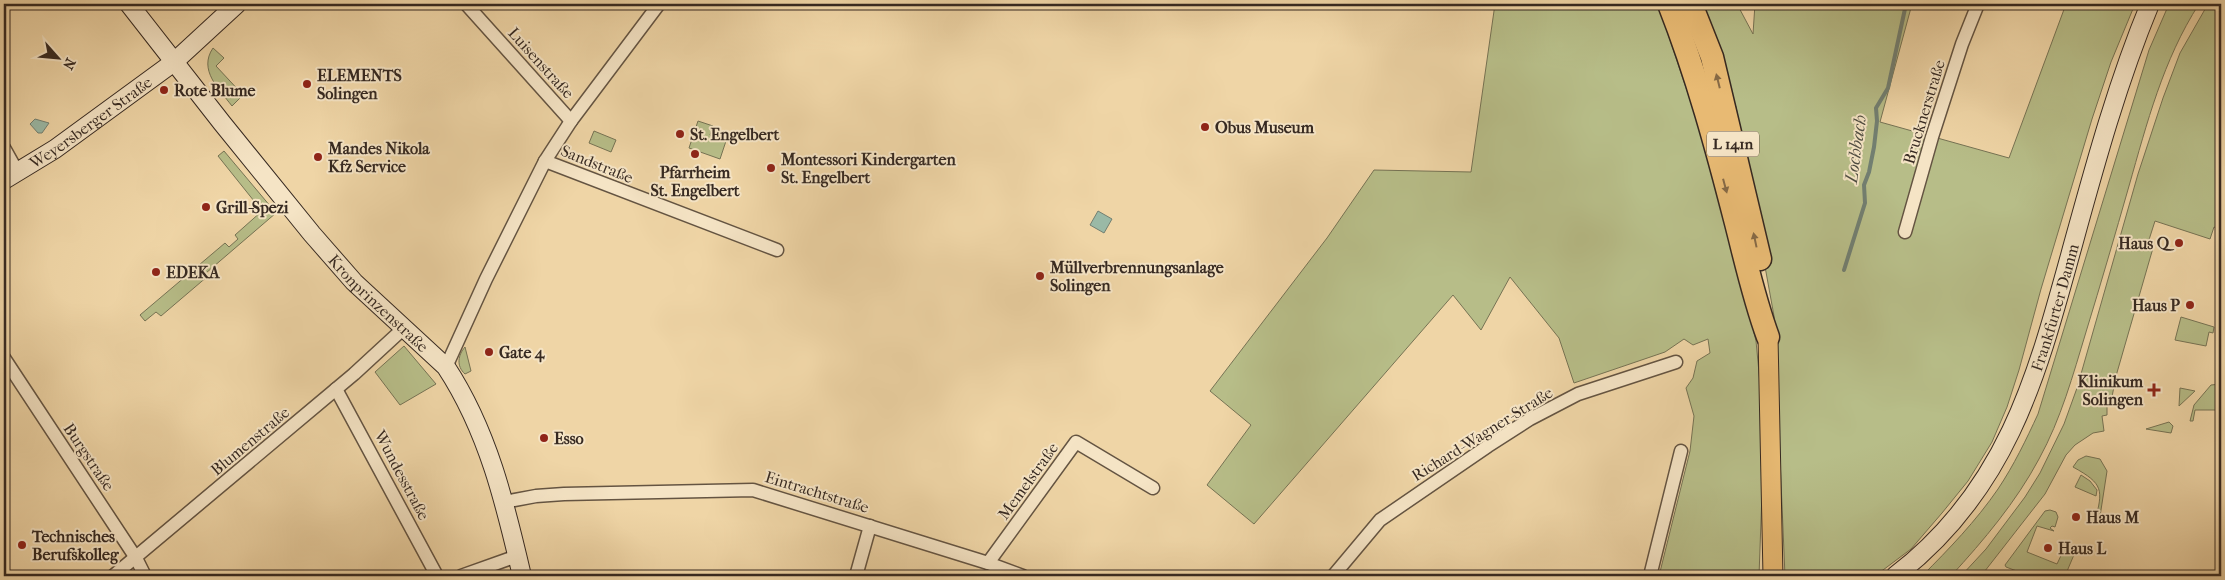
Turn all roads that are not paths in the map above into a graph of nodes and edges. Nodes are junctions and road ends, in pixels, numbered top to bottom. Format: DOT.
graph roads {
  1 [pos="129,4"];
  2 [pos="237,4"];
  3 [pos="466,4"];
  4 [pos="660,4"];
  5 [pos="1669,4"];
  6 [pos="1691,4"];
  7 [pos="1978,4"];
  8 [pos="2150,4"];
  9 [pos="174,62"];
  10 [pos="571,120"];
  11 [pos="4,148"];
  12 [pos="545,161"];
  13 [pos="11,177"];
  14 [pos="1905,232"];
  15 [pos="777,250"];
  16 [pos="405,327"];
  17 [pos="1768,337"];
  18 [pos="4,358"];
  19 [pos="1676,362"];
  20 [pos="446,367"];
  21 [pos="336,389"];
  22 [pos="1681,451"];
  23 [pos="1153,488"];
  24 [pos="504,502"];
  25 [pos="870,526"];
  26 [pos="517,556"];
  27 [pos="136,558"];
  28 [pos="988,563"];
  29 [pos="113,576"];
  30 [pos="145,576"];
  31 [pos="437,576"];
  32 [pos="461,576"];
  33 [pos="522,576"];
  34 [pos="856,576"];
  35 [pos="1023,576"];
  36 [pos="1333,576"];
  37 [pos="1650,576"];
  38 [pos="1773,576"];
  39 [pos="1895,576"];
  1 -- 9 [label="main road, Kronprinzenstraße"];
  2 -- 9 [label="main road, Weyersberger Straße"];
  3 -- 10 [label="street, Luisenstraße"];
  4 -- 10 [label="street, Sandstraße"];
  5 -- 17 [label="highway, L 141n, one-way"];
  17 -- 6 [label="highway, L 141n, one-way"];
  7 -- 14 [label="street, Brucknerstraße"];
  8 -- 39 [label="main road, Frankfurter Damm"];
  9 -- 13 [label="main road, Weyersberger Straße"];
  9 -- 16 [label="main road, Kronprinzenstraße"];
  10 -- 12 [label="street, Sandstraße"];
  11 -- 13 [label="street"];
  12 -- 15 [label="street, Sandstraße"];
  12 -- 20 [label="street, Sandstraße"];
  16 -- 20 [label="main road, Kronprinzenstraße"];
  16 -- 21 [label="street, Blumenstraße"];
  17 -- 38 [label="main road, L 141n"];
  18 -- 27 [label="street, Burgstraße"];
  19 -- 36 [label="street, Richard-Wagner-Straße"];
  20 -- 24 [label="main road, Kronprinzenstraße"];
  21 -- 27 [label="street, Blumenstraße"];
  21 -- 31 [label="street, Wundesstraße"];
  22 -- 37 [label="street"];
  23 -- 28 [label="street, Memelstraße"];
  24 -- 25 [label="street, Eintrachtstraße"];
  24 -- 26 [label="main road, Kronprinzenstraße"];
  25 -- 28 [label="street, Eintrachtstraße"];
  25 -- 34 [label="street"];
  26 -- 32 [label="street"];
  26 -- 33 [label="main road, Kronprinzenstraße"];
  27 -- 29 [label="street, Blumenstraße"];
  27 -- 30 [label="street, Burgstraße"];
  28 -- 35 [label="street, Eintrachtstraße"];
}
